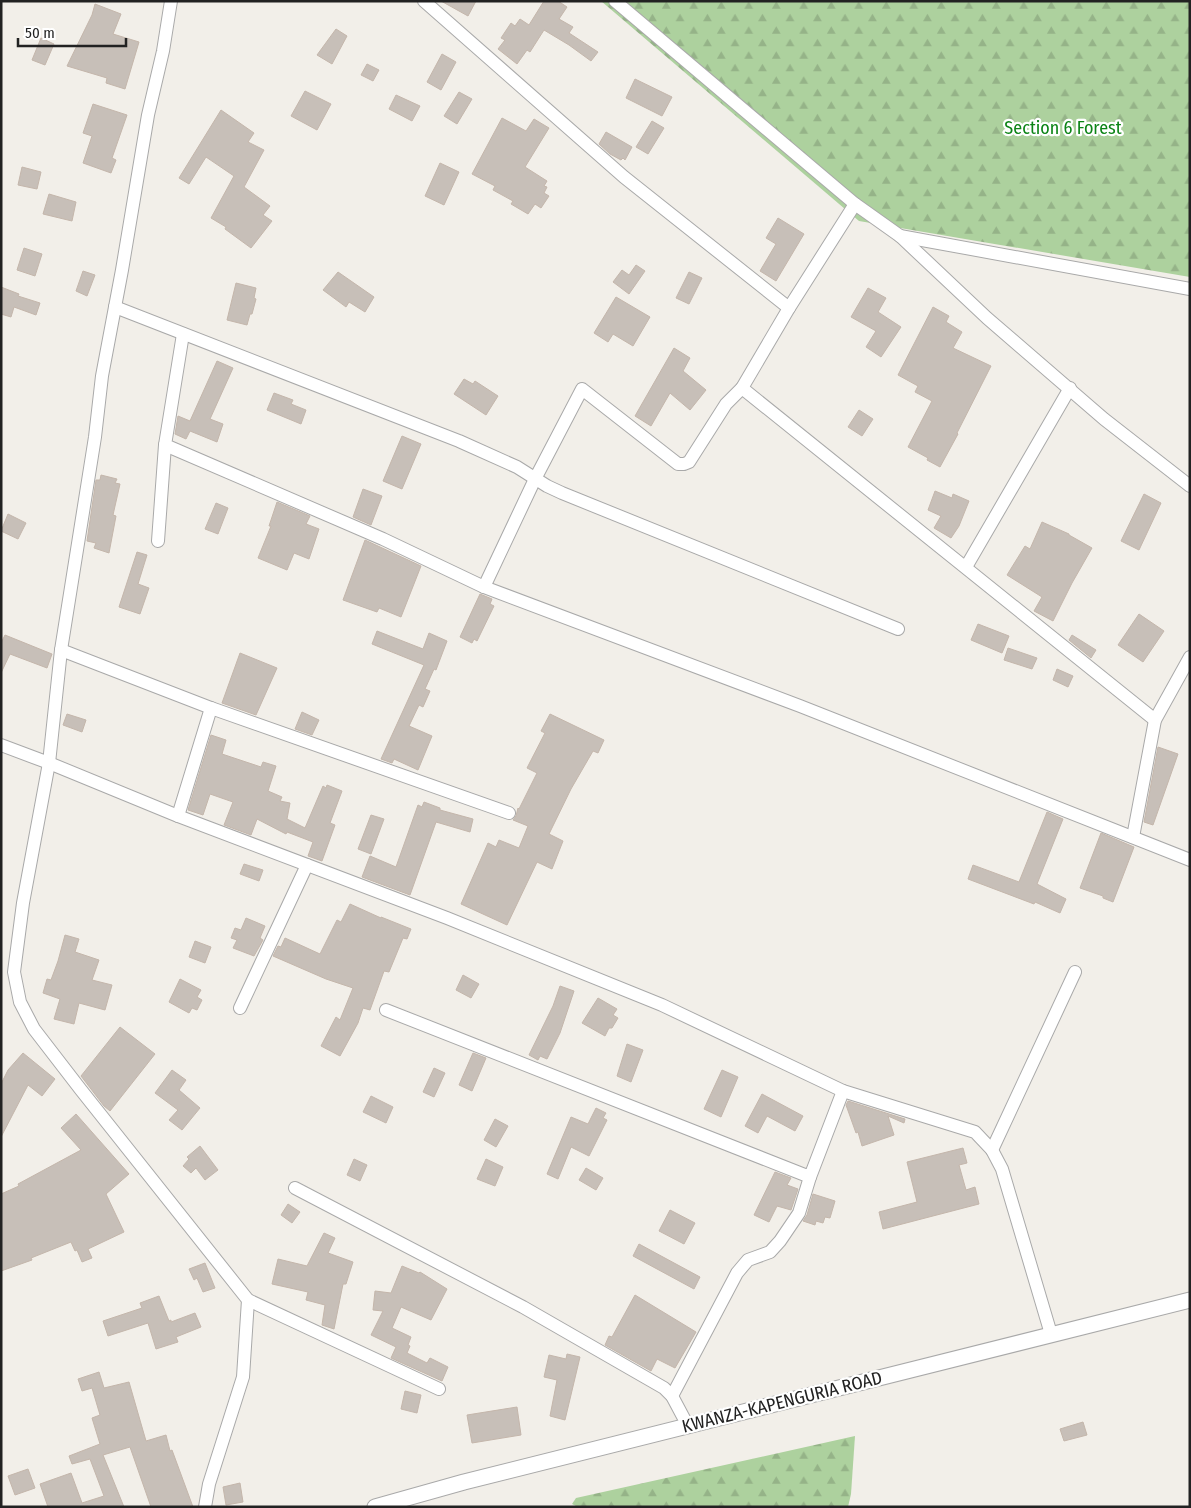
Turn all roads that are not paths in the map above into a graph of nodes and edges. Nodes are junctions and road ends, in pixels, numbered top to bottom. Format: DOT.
graph roads {
  1 [pos="171,1"];
  2 [pos="424,1"];
  3 [pos="615,1"];
  4 [pos="854,204"];
  5 [pos="900,236"];
  6 [pos="1190,289"];
  7 [pos="115,307"];
  8 [pos="789,308"];
  9 [pos="183,334"];
  10 [pos="742,388"];
  11 [pos="1070,388"];
  12 [pos="165,445"];
  13 [pos="535,479"];
  14 [pos="1190,486"];
  15 [pos="158,541"];
  16 [pos="966,567"];
  17 [pos="484,587"];
  18 [pos="898,629"];
  19 [pos="61,650"];
  20 [pos="1190,657"];
  21 [pos="211,708"];
  22 [pos="1155,720"];
  23 [pos="1,745"];
  24 [pos="49,763"];
  25 [pos="509,813"];
  26 [pos="178,816"];
  27 [pos="1133,837"];
  28 [pos="1190,860"];
  29 [pos="308,865"];
  30 [pos="1075,972"];
  31 [pos="240,1008"];
  32 [pos="386,1010"];
  33 [pos="843,1091"];
  34 [pos="992,1150"];
  35 [pos="810,1177"];
  36 [pos="296,1188"];
  37 [pos="248,1300"];
  38 [pos="1190,1300"];
  39 [pos="1051,1334"];
  40 [pos="439,1389"];
  41 [pos="672,1396"];
  42 [pos="688,1426"];
  43 [pos="205,1507"];
  44 [pos="375,1507"];
  1 -- 7 [label="street"];
  2 -- 8 [label="street"];
  3 -- 4 [label="street"];
  4 -- 5 [label="street"];
  4 -- 8 [label="street"];
  5 -- 6 [label="street"];
  5 -- 11 [label="street"];
  7 -- 9 [label="street"];
  7 -- 19 [label="street"];
  8 -- 10 [label="street"];
  9 -- 12 [label="street"];
  9 -- 13 [label="street"];
  10 -- 13 [label="street"];
  10 -- 16 [label="street"];
  11 -- 14 [label="street"];
  11 -- 16 [label="street"];
  12 -- 15 [label="street"];
  12 -- 17 [label="street"];
  13 -- 17 [label="street"];
  13 -- 18 [label="street"];
  16 -- 22 [label="street"];
  17 -- 27 [label="street"];
  19 -- 21 [label="street"];
  19 -- 24 [label="street"];
  20 -- 22 [label="street"];
  21 -- 25 [label="street"];
  21 -- 26 [label="street"];
  22 -- 27 [label="street"];
  23 -- 24 [label="street"];
  24 -- 26 [label="street"];
  24 -- 37 [label="street"];
  26 -- 29 [label="street"];
  27 -- 28 [label="street"];
  29 -- 31 [label="street"];
  29 -- 33 [label="street"];
  30 -- 34 [label="street"];
  32 -- 35 [label="street"];
  33 -- 34 [label="street"];
  33 -- 35 [label="street"];
  34 -- 39 [label="street"];
  35 -- 41 [label="street"];
  36 -- 41 [label="street"];
  37 -- 40 [label="street"];
  37 -- 43 [label="street"];
  38 -- 39 [label="street, KWANZA-KAPENGURIA ROAD"];
  39 -- 42 [label="street, KWANZA-KAPENGURIA ROAD"];
  41 -- 42 [label="street"];
  42 -- 44 [label="street, KWANZA-KAPENGURIA ROAD"];
}
